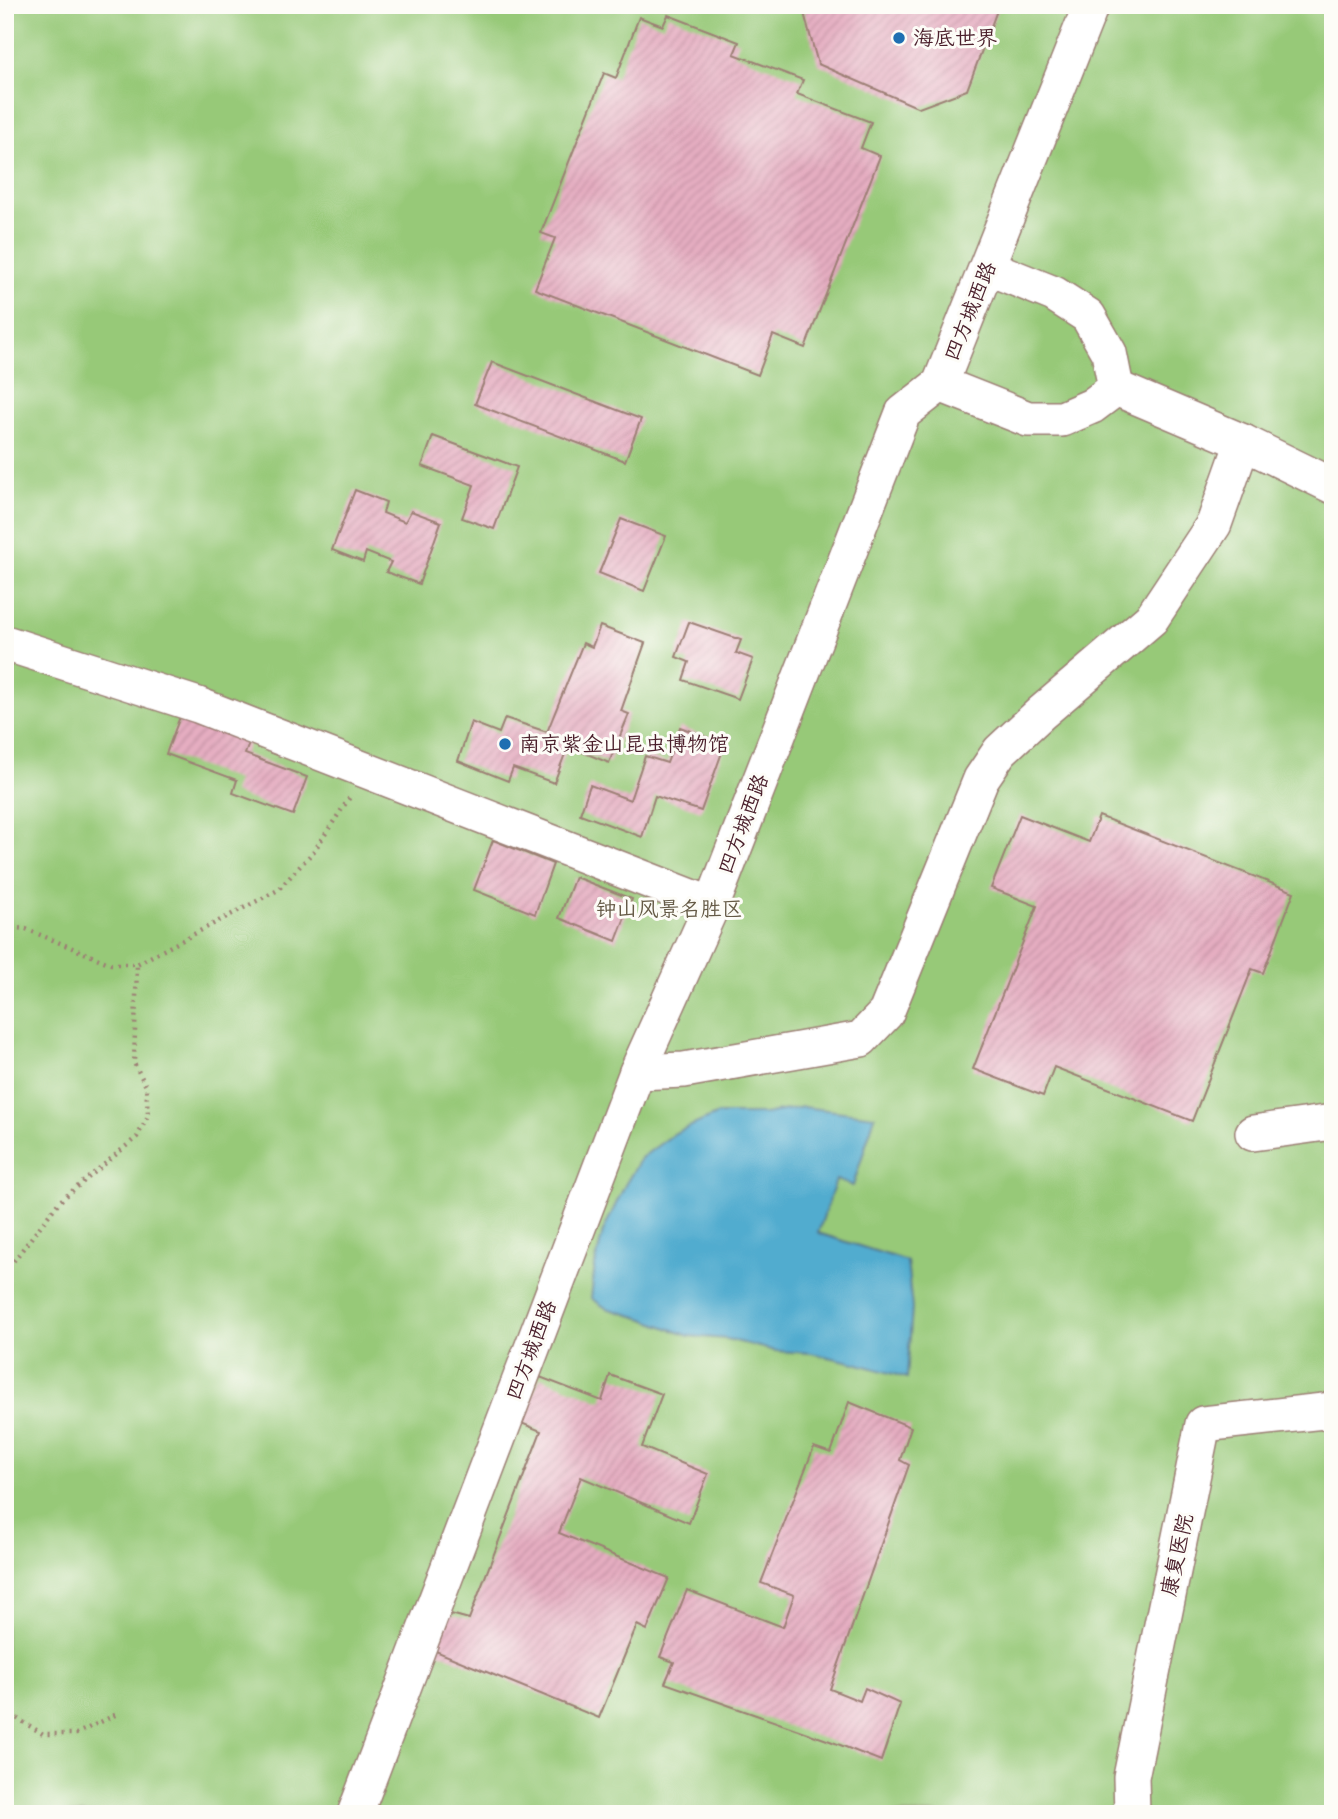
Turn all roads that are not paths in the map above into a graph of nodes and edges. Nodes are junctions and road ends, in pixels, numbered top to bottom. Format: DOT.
graph roads {
  1 [pos="1091,5"];
  2 [pos="987,267"];
  3 [pos="940,384"];
  4 [pos="1116,388"];
  5 [pos="1243,442"];
  6 [pos="1333,486"];
  7 [pos="5,643"];
  8 [pos="712,905"];
  9 [pos="637,1072"];
  10 [pos="1333,1122"];
  11 [pos="1253,1133"];
  12 [pos="1333,1410"];
  13 [pos="355,1814"];
  14 [pos="1132,1814"];
  1 -- 2 [label="street, 四方城西路"];
  2 -- 3 [label="street, 四方城西路"];
  2 -- 4 [label="street"];
  3 -- 4 [label="street"];
  3 -- 8 [label="street, 四方城西路"];
  4 -- 5 [label="street"];
  5 -- 6 [label="street"];
  5 -- 9 [label="street"];
  7 -- 8 [label="street"];
  8 -- 9 [label="street, 四方城西路"];
  9 -- 13 [label="street, 四方城西路"];
  10 -- 11 [label="street"];
  12 -- 14 [label="street, 康复医院"];
}
